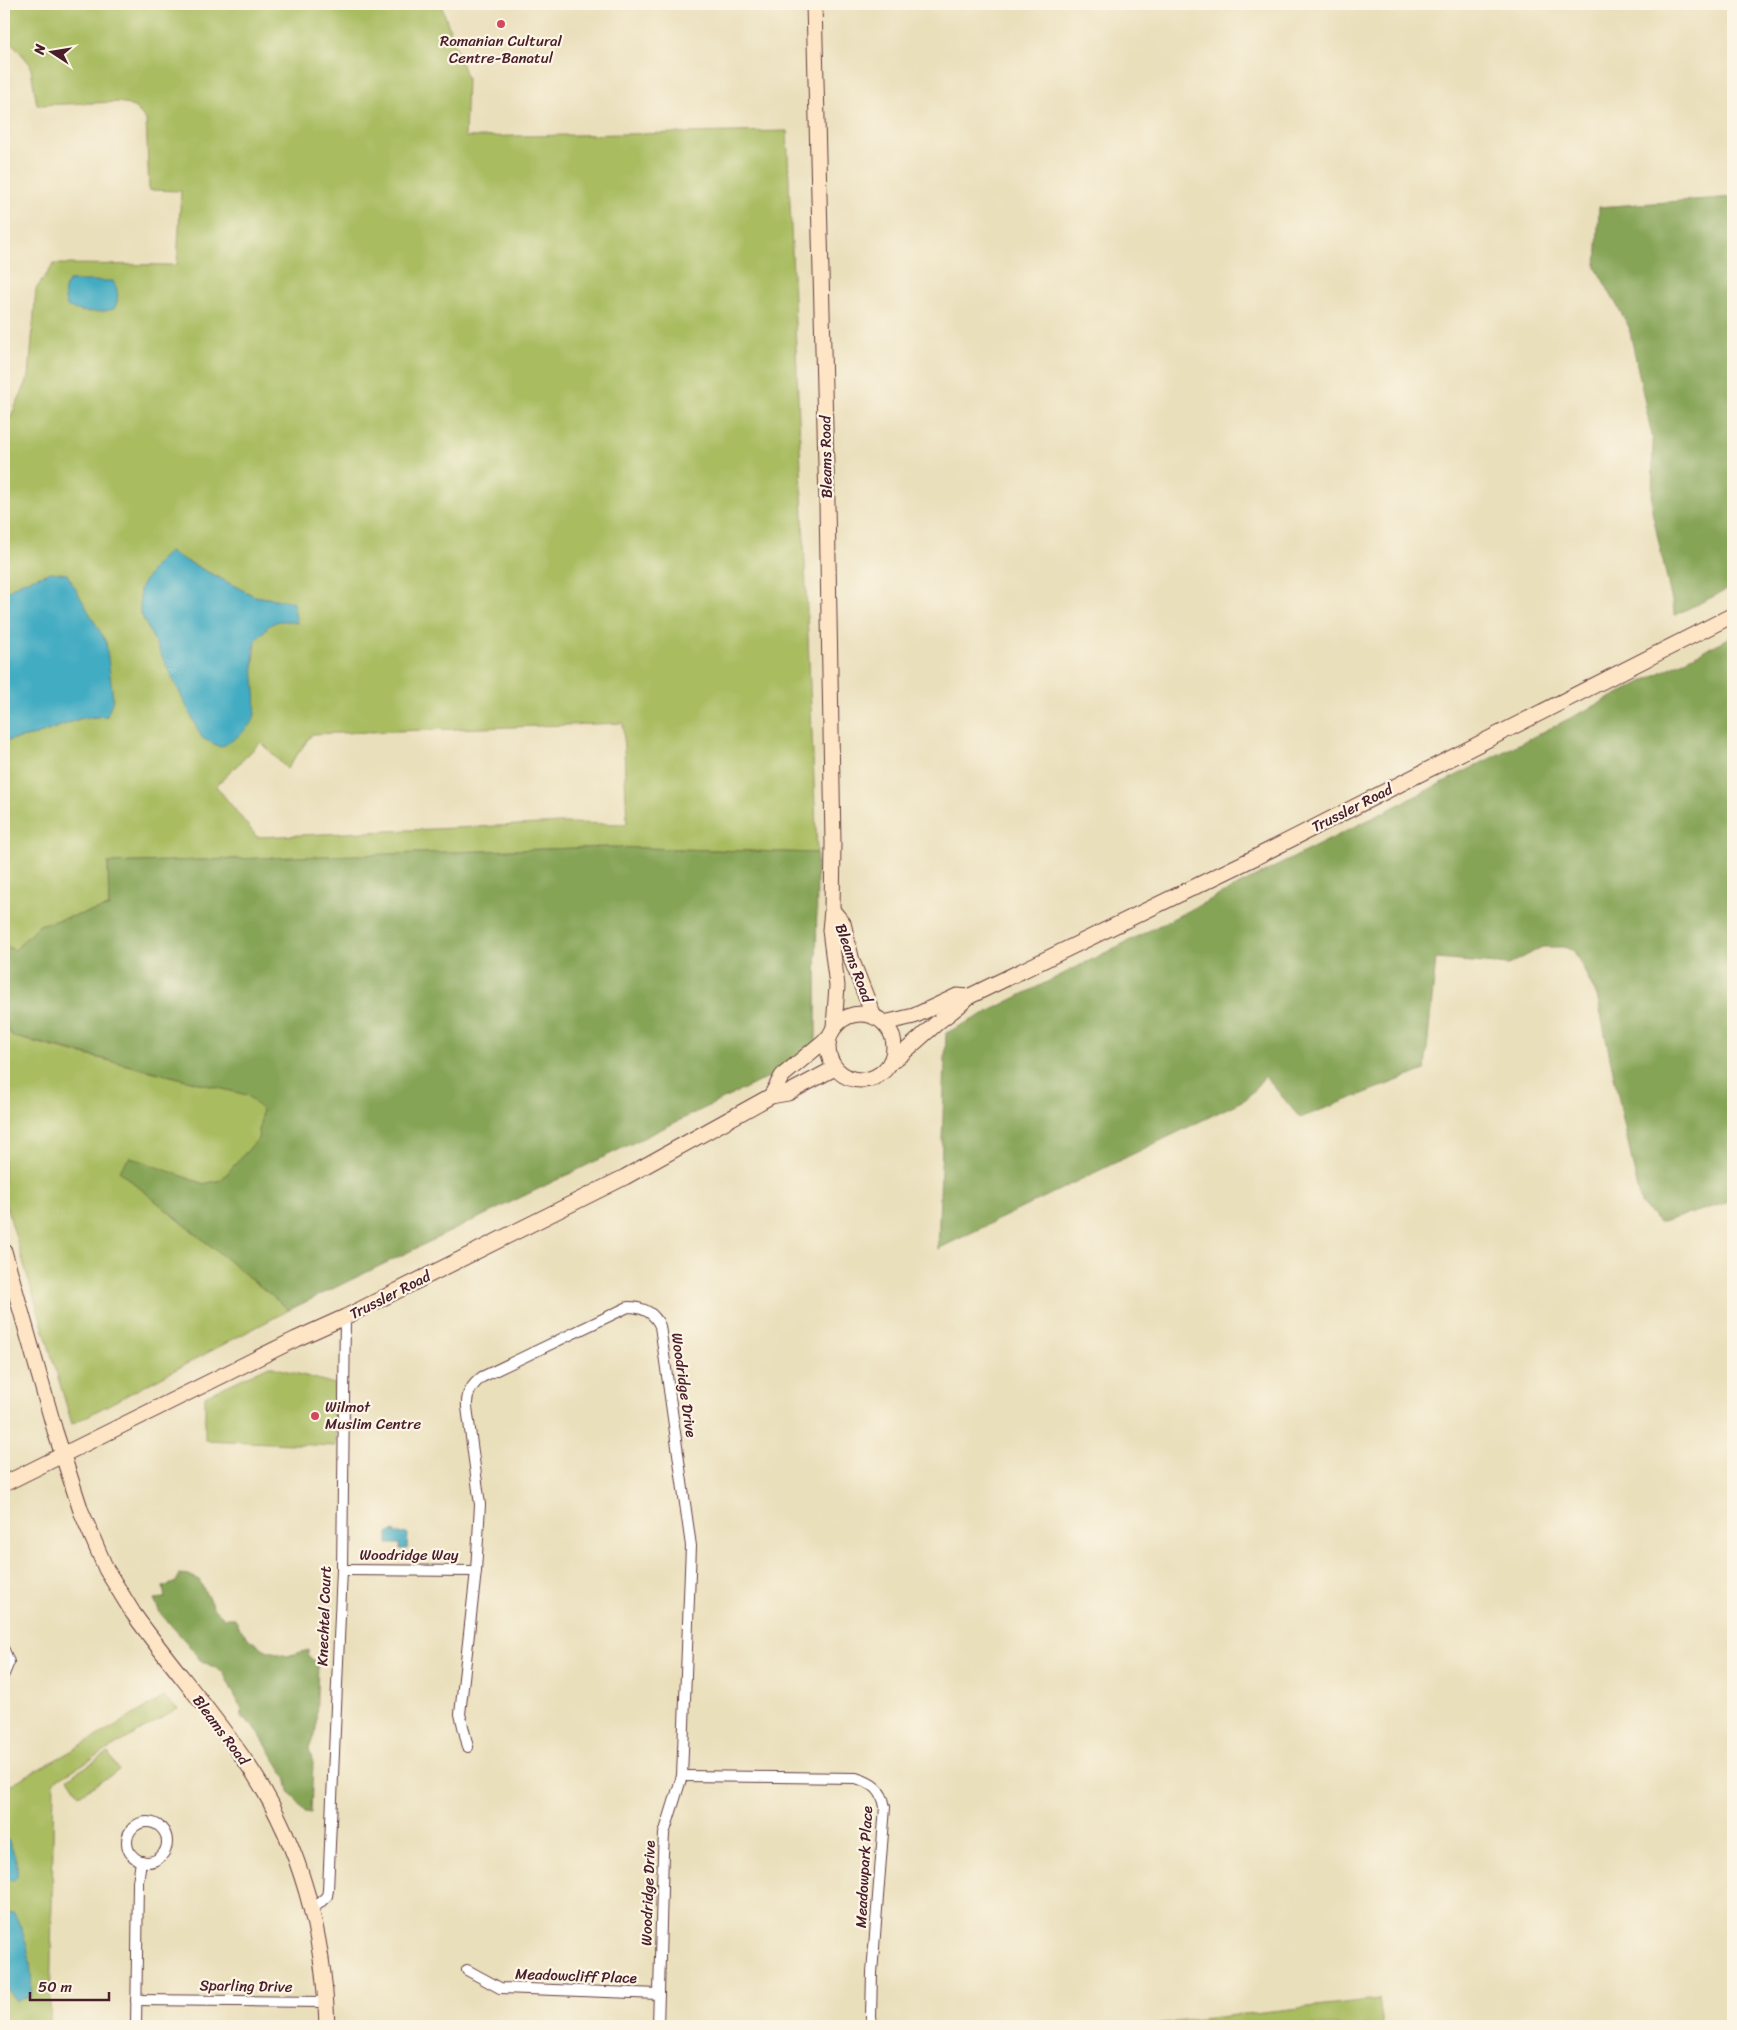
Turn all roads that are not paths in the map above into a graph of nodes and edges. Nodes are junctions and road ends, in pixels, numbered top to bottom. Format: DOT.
graph roads {
  1 [pos="814,4"];
  2 [pos="1733,616"];
  3 [pos="832,910"];
  4 [pos="968,997"];
  5 [pos="879,1020"];
  6 [pos="832,1032"];
  7 [pos="890,1063"];
  8 [pos="835,1068"];
  9 [pos="770,1096"];
  10 [pos="4,1251"];
  11 [pos="346,1317"];
  12 [pos="63,1453"];
  13 [pos="4,1484"];
  14 [pos="342,1570"];
  15 [pos="476,1571"];
  16 [pos="4,1650"];
  17 [pos="4,1674"];
  18 [pos="468,1747"];
  19 [pos="682,1776"];
  20 [pos="141,1861"];
  21 [pos="313,1909"];
  22 [pos="467,1970"];
  23 [pos="659,1994"];
  24 [pos="136,2000"];
  25 [pos="326,2002"];
  26 [pos="136,2026"];
  27 [pos="327,2026"];
  28 [pos="658,2026"];
  29 [pos="873,2026"];
  1 -- 3 [label="main road, Bleams Road"];
  2 -- 4 [label="main road, Trussler Road"];
  3 -- 5 [label="main road, Bleams Road"];
  3 -- 6 [label="main road, Bleams Road"];
  4 -- 5 [label="main road, Trussler Road"];
  4 -- 7 [label="main road, Trussler Road"];
  5 -- 6 [label="main road"];
  5 -- 7 [label="main road"];
  6 -- 8 [label="main road"];
  6 -- 9 [label="main road, Trussler Road"];
  7 -- 8 [label="main road"];
  8 -- 9 [label="main road, Trussler Road"];
  9 -- 11 [label="main road, Trussler Road"];
  10 -- 12 [label="main road, Bleams Road"];
  11 -- 12 [label="main road, Trussler Road"];
  11 -- 14 [label="street, Knechtel Court"];
  12 -- 13 [label="main road, Trussler Road"];
  12 -- 21 [label="main road, Bleams Road"];
  14 -- 15 [label="street, Woodridge Way"];
  14 -- 21 [label="street, Knechtel Court"];
  15 -- 18 [label="street, Woodridge Drive"];
  15 -- 19 [label="street, Woodridge Drive"];
  16 -- 17 [label="street"];
  19 -- 23 [label="street, Woodridge Drive"];
  19 -- 29 [label="street, Meadowpark Place"];
  20 -- 24 [label="street"];
  21 -- 25 [label="main road, Bleams Road"];
  22 -- 23 [label="street, Meadowcliff Place"];
  23 -- 28 [label="street, Woodridge Drive"];
  24 -- 25 [label="street, Sparling Drive"];
  24 -- 26 [label="street"];
  25 -- 27 [label="main road, Bleams Road"];
}
